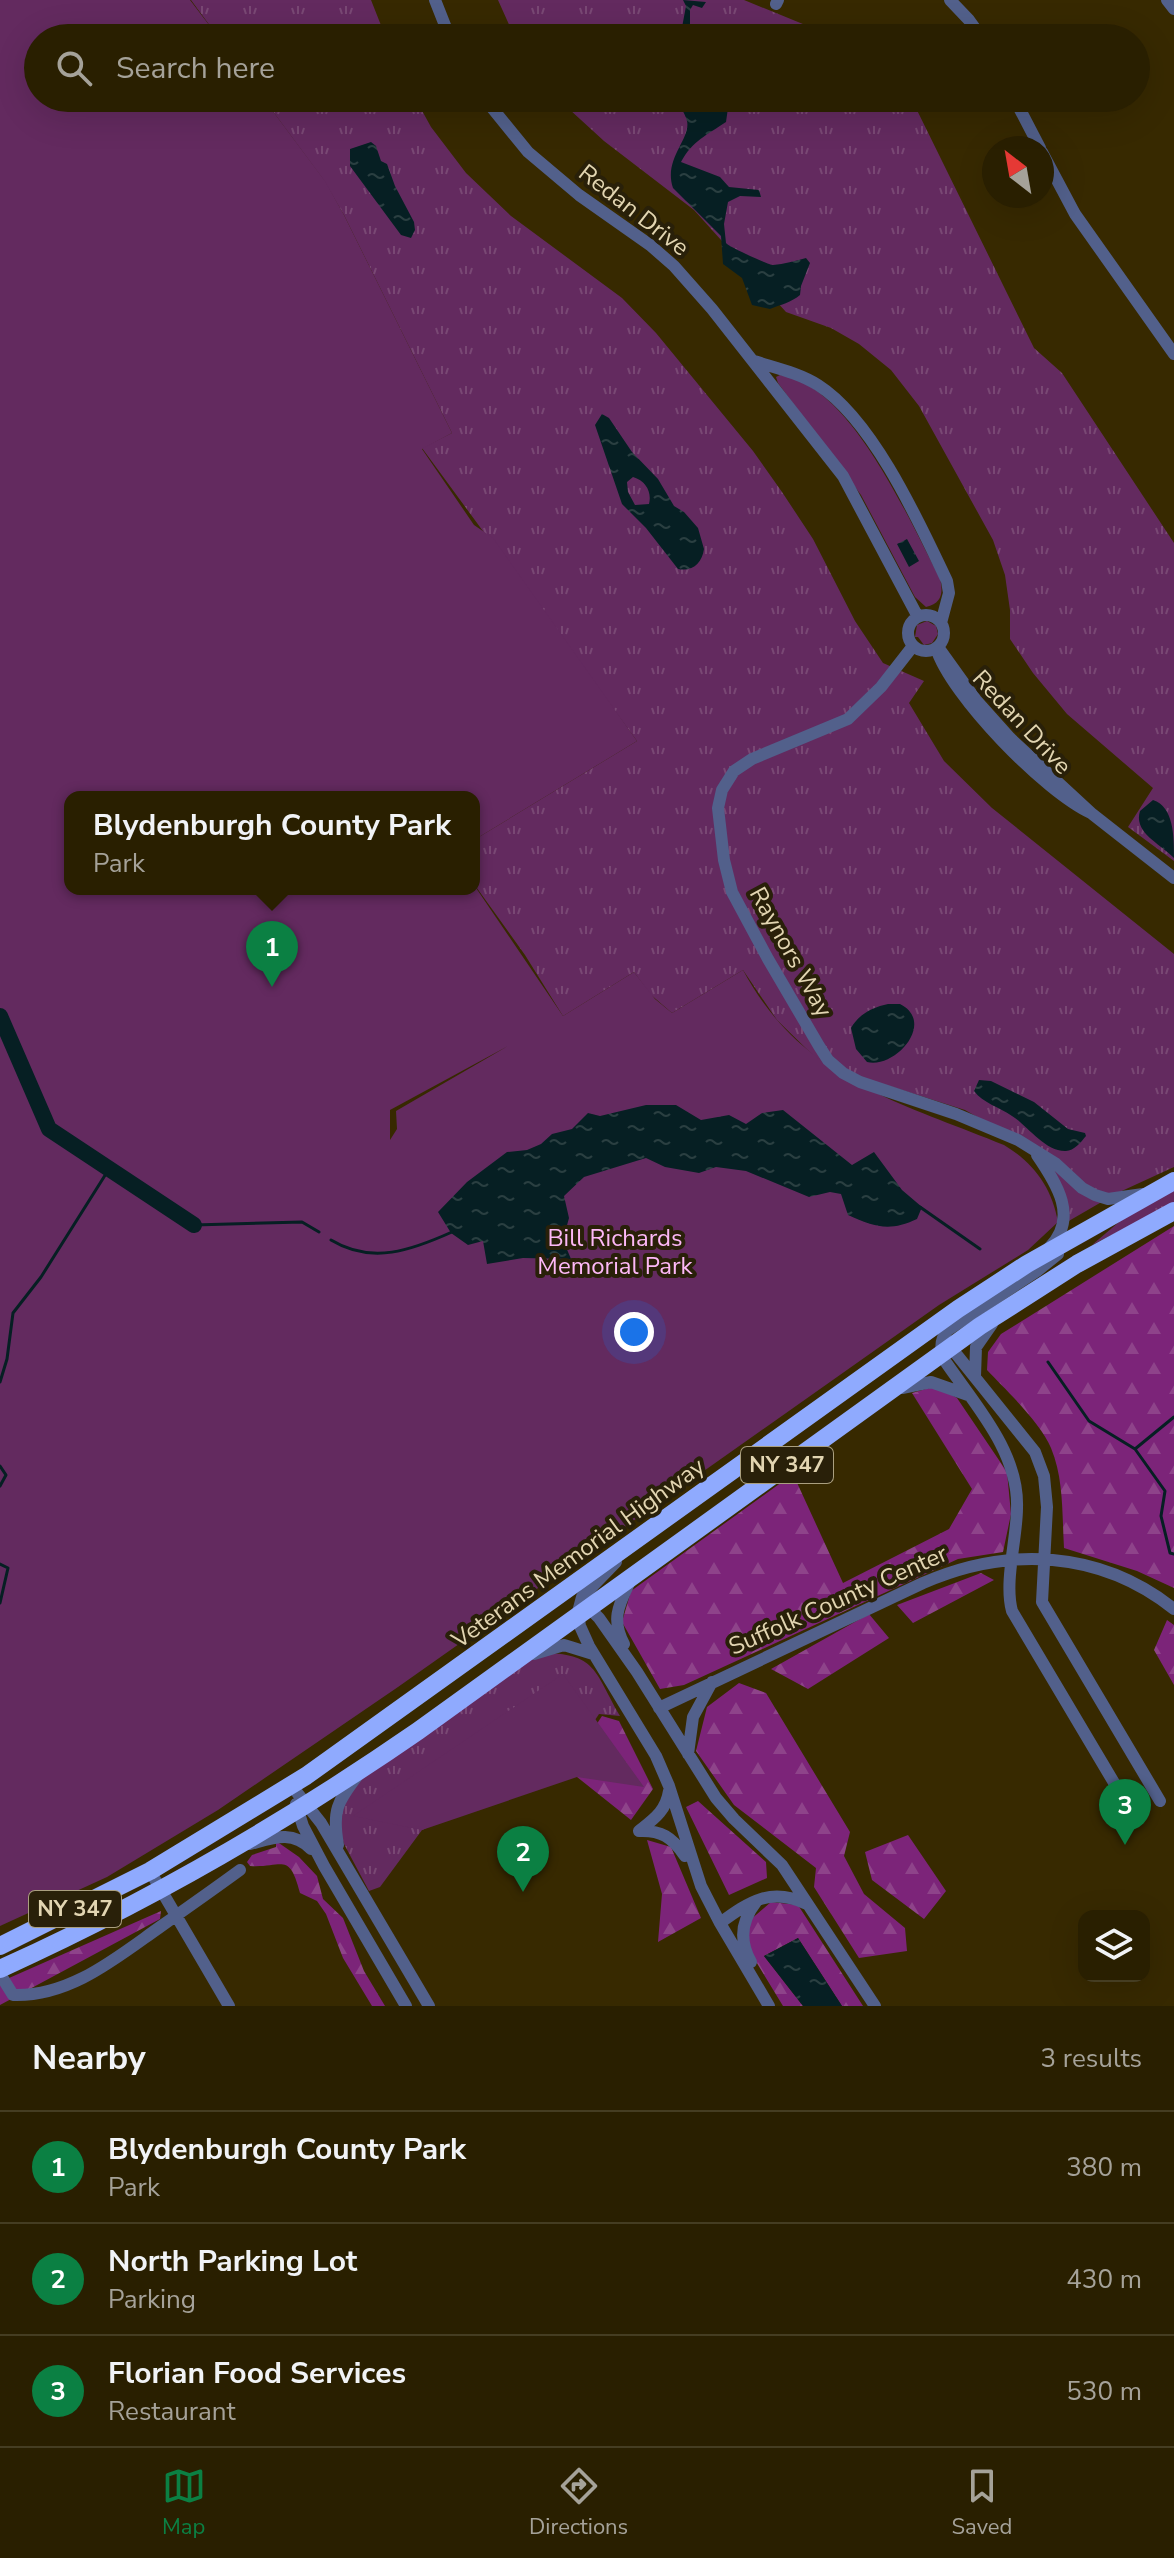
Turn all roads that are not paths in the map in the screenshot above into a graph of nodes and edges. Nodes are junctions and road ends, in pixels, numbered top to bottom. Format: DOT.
graph roads {
  1 [pos="435,0"];
  2 [pos="950,0"];
  3 [pos="1167,0"];
  4 [pos="1174,9"];
  5 [pos="444,24"];
  6 [pos="972,24"];
  7 [pos="495,112"];
  8 [pos="1021,112"];
  9 [pos="1034,136"];
  10 [pos="1054,174"];
  11 [pos="1174,354"];
  12 [pos="752,361"];
  13 [pos="918,617"];
  14 [pos="941,623"];
  15 [pos="913,646"];
  16 [pos="937,648"];
  17 [pos="1174,878"];
  18 [pos="1033,1149"];
  19 [pos="1174,1181"];
  20 [pos="1152,1193"];
  21 [pos="1174,1211"];
  22 [pos="1085,1231"];
  23 [pos="1041,1256"];
  24 [pos="1002,1311"];
  25 [pos="911,1342"];
  26 [pos="944,1348"];
  27 [pos="976,1379"];
  28 [pos="884,1395"];
  29 [pos="968,1395"];
  30 [pos="645,1534"];
  31 [pos="1045,1558"];
  32 [pos="1013,1559"];
  33 [pos="632,1576"];
  34 [pos="558,1597"];
  35 [pos="583,1608"];
  36 [pos="1174,1609"];
  37 [pos="594,1655"];
  38 [pos="516,1660"];
  39 [pos="637,1672"];
  40 [pos="712,1682"];
  41 [pos="659,1708"];
  42 [pos="688,1754"];
  43 [pos="364,1768"];
  44 [pos="291,1785"];
  45 [pos="669,1786"];
  46 [pos="1160,1801"];
  47 [pos="303,1808"];
  48 [pos="1132,1813"];
  49 [pos="236,1849"];
  50 [pos="341,1856"];
  51 [pos="324,1866"];
  52 [pos="240,1870"];
  53 [pos="150,1871"];
  54 [pos="695,1872"];
  55 [pos="161,1890"];
  56 [pos="756,1902"];
  57 [pos="809,1905"];
  58 [pos="176,1916"];
  59 [pos="720,1923"];
  60 [pos="0,1946"];
  61 [pos="0,1971"];
  62 [pos="229,2006"];
  63 [pos="406,2006"];
  64 [pos="429,2006"];
  65 [pos="772,2006"];
  66 [pos="875,2006"];
  1 -- 5 [label="street"];
  2 -- 6 [label="street"];
  3 -- 4 [label="street"];
  7 -- 12 [label="street, Redan Drive"];
  8 -- 9 [label="street"];
  10 -- 11 [label="street"];
  12 -- 13 [label="street, Redan Drive"];
  12 -- 14 [label="street"];
  13 -- 14 [label="street"];
  13 -- 15 [label="street"];
  14 -- 16 [label="street"];
  15 -- 16 [label="street"];
  15 -- 18 [label="street, Raynors Way"];
  16 -- 17 [label="street, Redan Drive"];
  18 -- 20 [label="street, Raynors Way"];
  18 -- 23 [label="street"];
  19 -- 20 [label="highway, Veterans Memorial Highway / NY 347"];
  20 -- 22 [label="highway, Veterans Memorial Highway / NY 347"];
  21 -- 24 [label="highway, Veterans Memorial Highway / NY 347"];
  22 -- 23 [label="highway, Veterans Memorial Highway / NY 347"];
  22 -- 26 [label="street"];
  23 -- 25 [label="highway, Veterans Memorial Highway / NY 347"];
  24 -- 26 [label="highway, Veterans Memorial Highway / NY 347"];
  24 -- 27 [label="street"];
  25 -- 26 [label="street"];
  25 -- 30 [label="highway, Veterans Memorial Highway / NY 347"];
  26 -- 27 [label="street"];
  26 -- 28 [label="highway, Veterans Memorial Highway / NY 347"];
  26 -- 29 [label="street"];
  27 -- 31 [label="street"];
  28 -- 29 [label="street"];
  28 -- 33 [label="highway, Veterans Memorial Highway / NY 347"];
  29 -- 32 [label="street"];
  30 -- 34 [label="highway, Veterans Memorial Highway / NY 347"];
  30 -- 35 [label="street"];
  31 -- 32 [label="street, Suffolk County Center"];
  31 -- 36 [label="street, Suffolk County Center"];
  31 -- 46 [label="street"];
  32 -- 40 [label="street, Suffolk County Center"];
  32 -- 48 [label="street"];
  33 -- 35 [label="highway, Veterans Memorial Highway / NY 347"];
  33 -- 39 [label="street"];
  34 -- 35 [label="street"];
  34 -- 44 [label="highway, Veterans Memorial Highway / NY 347"];
  35 -- 37 [label="street"];
  35 -- 38 [label="highway, Veterans Memorial Highway / NY 347"];
  35 -- 39 [label="street"];
  37 -- 38 [label="street"];
  37 -- 45 [label="street"];
  38 -- 43 [label="highway, Veterans Memorial Highway / NY 347"];
  39 -- 41 [label="street"];
  40 -- 41 [label="street, Suffolk County Center"];
  40 -- 42 [label="street"];
  41 -- 42 [label="street"];
  42 -- 57 [label="street"];
  43 -- 47 [label="highway, Veterans Memorial Highway / NY 347"];
  43 -- 50 [label="street"];
  44 -- 47 [label="street"];
  44 -- 53 [label="highway, Veterans Memorial Highway / NY 347"];
  45 -- 54 [label="street"];
  45 -- 54 [label="street"];
  47 -- 49 [label="highway, Veterans Memorial Highway / NY 347"];
  47 -- 50 [label="street"];
  47 -- 51 [label="street"];
  49 -- 51 [label="street"];
  49 -- 55 [label="highway, Veterans Memorial Highway / NY 347"];
  50 -- 64 [label="street"];
  51 -- 63 [label="street"];
  52 -- 58 [label="street"];
  53 -- 55 [label="street"];
  53 -- 60 [label="highway, Veterans Memorial Highway / NY 347"];
  54 -- 59 [label="street"];
  55 -- 58 [label="street"];
  55 -- 61 [label="highway, Veterans Memorial Highway / NY 347"];
  56 -- 57 [label="street"];
  56 -- 59 [label="street"];
  56 -- 65 [label="street"];
  57 -- 66 [label="street"];
  58 -- 61 [label="street"];
  58 -- 62 [label="street"];
  59 -- 65 [label="street"];
}
